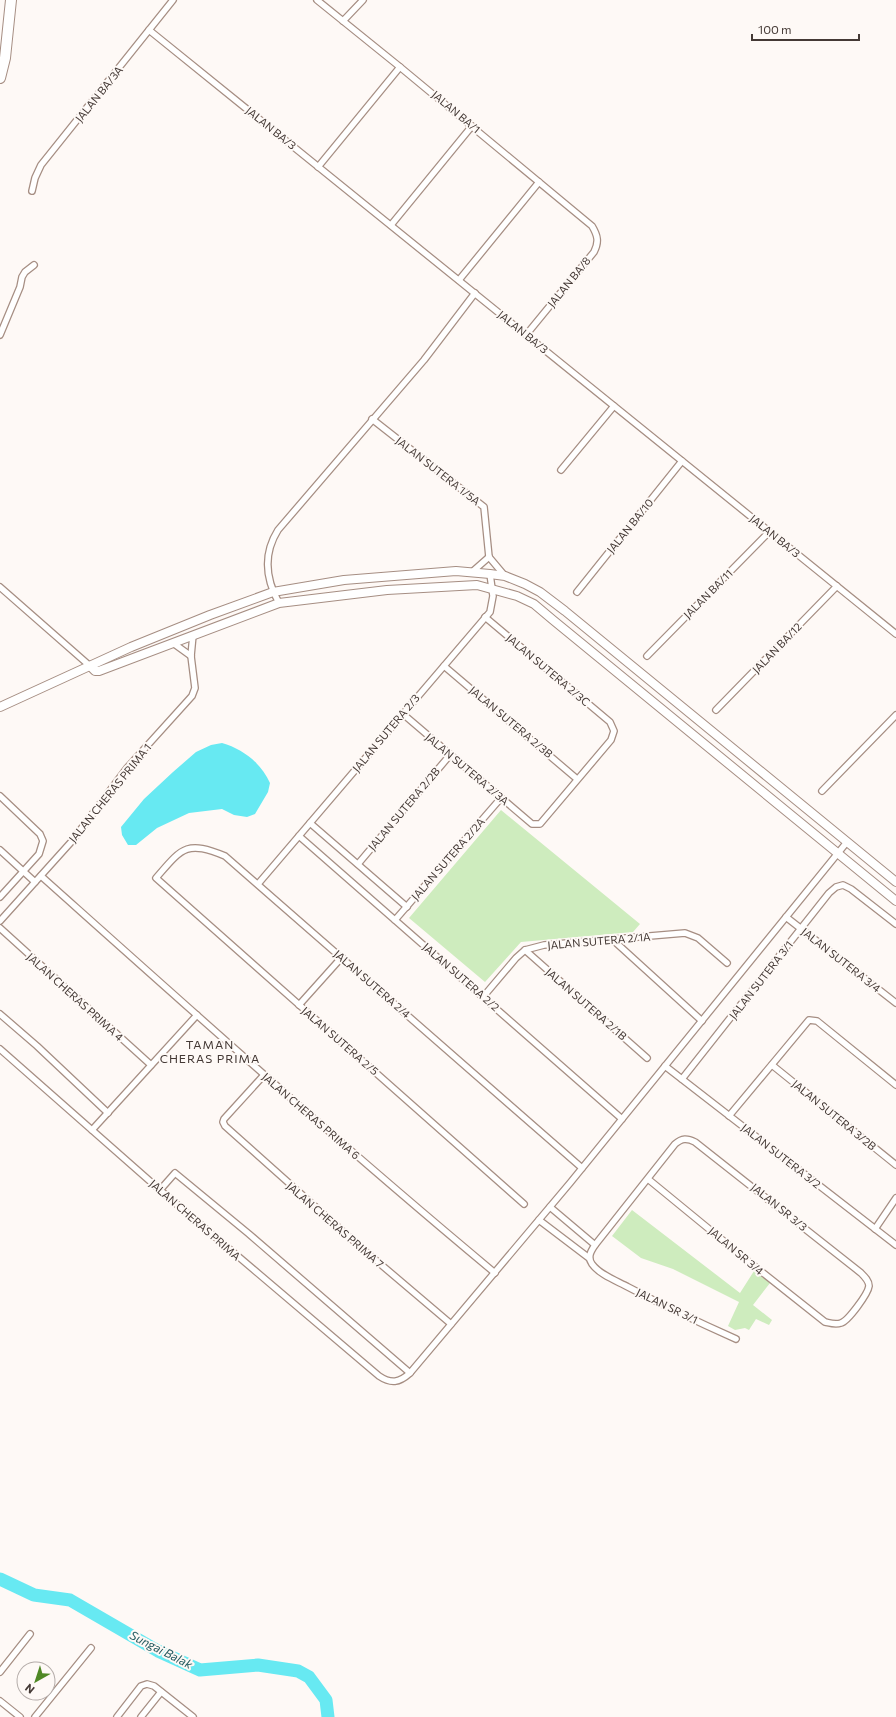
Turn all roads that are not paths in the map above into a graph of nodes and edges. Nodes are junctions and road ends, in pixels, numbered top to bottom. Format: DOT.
graph roads {
  1 [pos="11,0"];
  2 [pos="173,0"];
  3 [pos="318,0"];
  4 [pos="363,0"];
  5 [pos="343,20"];
  6 [pos="149,30"];
  7 [pos="400,67"];
  8 [pos="0,78"];
  9 [pos="472,126"];
  10 [pos="318,167"];
  11 [pos="539,182"];
  12 [pos="32,191"];
  13 [pos="391,225"];
  14 [pos="592,226"];
  15 [pos="34,265"];
  16 [pos="459,280"];
  17 [pos="475,293"];
  18 [pos="0,335"];
  19 [pos="526,335"];
  20 [pos="614,406"];
  21 [pos="372,419"];
  22 [pos="682,461"];
  23 [pos="561,470"];
  24 [pos="770,532"];
  25 [pos="488,557"];
  26 [pos="472,572"];
  27 [pos="490,574"];
  28 [pos="504,576"];
  29 [pos="837,586"];
  30 [pos="0,587"];
  31 [pos="492,589"];
  32 [pos="273,592"];
  33 [pos="577,592"];
  34 [pos="279,603"];
  35 [pos="485,617"];
  36 [pos="896,634"];
  37 [pos="193,635"];
  38 [pos="173,643"];
  39 [pos="190,656"];
  40 [pos="647,656"];
  41 [pos="90,666"];
  42 [pos="444,666"];
  43 [pos="2,705"];
  44 [pos="716,710"];
  45 [pos="402,714"];
  46 [pos="896,716"];
  47 [pos="450,755"];
  48 [pos="577,779"];
  49 [pos="822,792"];
  50 [pos="0,796"];
  51 [pos="501,798"];
  52 [pos="310,823"];
  53 [pos="299,836"];
  54 [pos="846,842"];
  55 [pos="0,850"];
  56 [pos="838,854"];
  57 [pos="358,864"];
  58 [pos="22,871"];
  59 [pos="41,876"];
  60 [pos="156,878"];
  61 [pos="35,882"];
  62 [pos="896,882"];
  63 [pos="258,884"];
  64 [pos="0,896"];
  65 [pos="896,901"];
  66 [pos="407,907"];
  67 [pos="786,917"];
  68 [pos="395,920"];
  69 [pos="0,921"];
  70 [pos="896,924"];
  71 [pos="0,928"];
  72 [pos="801,928"];
  73 [pos="613,940"];
  74 [pos="525,950"];
  75 [pos="342,957"];
  76 [pos="727,962"];
  77 [pos="483,997"];
  78 [pos="896,1003"];
  79 [pos="299,1005"];
  80 [pos="0,1014"];
  81 [pos="197,1015"];
  82 [pos="702,1021"];
  83 [pos="0,1049"];
  84 [pos="647,1058"];
  85 [pos="151,1065"];
  86 [pos="772,1065"];
  87 [pos="665,1066"];
  88 [pos="264,1074"];
  89 [pos="682,1079"];
  90 [pos="896,1085"];
  91 [pos="108,1113"];
  92 [pos="729,1116"];
  93 [pos="622,1119"];
  94 [pos="92,1130"];
  95 [pos="896,1165"];
  96 [pos="582,1168"];
  97 [pos="648,1179"];
  98 [pos="160,1190"];
  99 [pos="896,1198"];
  100 [pos="524,1204"];
  101 [pos="550,1207"];
  102 [pos="539,1220"];
  103 [pos="875,1229"];
  104 [pos="595,1245"];
  105 [pos="896,1245"];
  106 [pos="589,1258"];
  107 [pos="495,1272"];
  108 [pos="825,1322"];
  109 [pos="451,1324"];
  110 [pos="736,1339"];
  111 [pos="410,1373"];
  112 [pos="30,1634"];
  113 [pos="91,1648"];
  114 [pos="0,1672"];
  115 [pos="161,1692"];
  116 [pos="0,1701"];
  117 [pos="20,1717"];
  118 [pos="35,1717"];
  119 [pos="117,1717"];
  120 [pos="141,1717"];
  121 [pos="193,1717"];
  1 -- 8 [label="highway"];
  2 -- 6 [label="street, JALAN BA/3A"];
  3 -- 5 [label="street, JALAN BA/1"];
  4 -- 5 [label="street"];
  5 -- 7 [label="street, JALAN BA/1"];
  6 -- 10 [label="street, JALAN BA/3"];
  6 -- 12 [label="street, JALAN BA/3A"];
  7 -- 9 [label="street, JALAN BA/1"];
  7 -- 10 [label="street"];
  9 -- 11 [label="street, JALAN BA/1"];
  9 -- 13 [label="street"];
  10 -- 13 [label="street, JALAN BA/3"];
  11 -- 14 [label="street, JALAN BA/1"];
  11 -- 16 [label="street"];
  13 -- 16 [label="street, JALAN BA/3"];
  14 -- 19 [label="street, JALAN BA/8"];
  15 -- 18 [label="street"];
  16 -- 17 [label="street, JALAN BA/3"];
  17 -- 19 [label="street, JALAN BA/3"];
  17 -- 21 [label="street"];
  19 -- 20 [label="street, JALAN BA/3"];
  20 -- 22 [label="street, JALAN BA/3"];
  20 -- 23 [label="street"];
  21 -- 25 [label="street, JALAN SUTERA 1/5A"];
  21 -- 32 [label="street"];
  22 -- 24 [label="street, JALAN BA/3"];
  22 -- 33 [label="street, JALAN BA/10"];
  24 -- 29 [label="street, JALAN BA/3"];
  24 -- 40 [label="street, JALAN BA/11"];
  25 -- 26 [label="street"];
  25 -- 28 [label="street"];
  26 -- 27 [label="street"];
  26 -- 32 [label="street"];
  27 -- 28 [label="street"];
  27 -- 31 [label="street, JALAN SUTERA 2/3"];
  28 -- 54 [label="street"];
  29 -- 36 [label="street, JALAN BA/3"];
  29 -- 44 [label="street, JALAN BA/12"];
  30 -- 41 [label="street"];
  31 -- 34 [label="street"];
  31 -- 35 [label="street, JALAN SUTERA 2/3"];
  31 -- 56 [label="street"];
  32 -- 34 [label="street"];
  32 -- 41 [label="street"];
  34 -- 37 [label="street"];
  35 -- 42 [label="street, JALAN SUTERA 2/3"];
  35 -- 48 [label="street, JALAN SUTERA 2/3C"];
  37 -- 38 [label="street"];
  37 -- 39 [label="street, JALAN CHERAS PRIMA 1"];
  38 -- 39 [label="street"];
  38 -- 41 [label="street"];
  39 -- 59 [label="street, JALAN CHERAS PRIMA 1"];
  41 -- 43 [label="street"];
  42 -- 45 [label="street, JALAN SUTERA 2/3"];
  42 -- 48 [label="street, JALAN SUTERA 2/3B"];
  45 -- 47 [label="street, JALAN SUTERA 2/3A"];
  45 -- 52 [label="street, JALAN SUTERA 2/3"];
  46 -- 49 [label="street"];
  47 -- 51 [label="street, JALAN SUTERA 2/3A"];
  47 -- 57 [label="street, JALAN SUTERA 2/2B"];
  48 -- 51 [label="street, JALAN SUTERA 2/3A"];
  50 -- 58 [label="street"];
  51 -- 66 [label="street, JALAN SUTERA 2/2A"];
  52 -- 53 [label="street, JALAN SUTERA 2/3"];
  52 -- 57 [label="street"];
  53 -- 63 [label="street, JALAN SUTERA 2/3"];
  53 -- 68 [label="street, JALAN SUTERA 2/2"];
  54 -- 56 [label="street"];
  54 -- 62 [label="street"];
  55 -- 58 [label="street"];
  56 -- 65 [label="street"];
  56 -- 67 [label="street"];
  57 -- 66 [label="street"];
  58 -- 61 [label="street"];
  58 -- 64 [label="street"];
  59 -- 61 [label="street, JALAN CHERAS PRIMA 1"];
  59 -- 81 [label="street, JALAN CHERAS PRIMA 6"];
  60 -- 63 [label="street, JALAN SUTERA 2/4"];
  60 -- 79 [label="street, JALAN SUTERA 2/5"];
  61 -- 69 [label="street, JALAN CHERAS PRIMA 1"];
  63 -- 75 [label="street, JALAN SUTERA 2/4"];
  66 -- 68 [label="street, JALAN SUTERA 2/2A"];
  67 -- 72 [label="street, JALAN SUTERA 3/4"];
  67 -- 82 [label="street"];
  68 -- 77 [label="street, JALAN SUTERA 2/2"];
  70 -- 72 [label="street, JALAN SUTERA 3/1"];
  71 -- 85 [label="street, JALAN CHERAS PRIMA 4"];
  72 -- 78 [label="street, JALAN SUTERA 3/4"];
  72 -- 89 [label="street, JALAN SUTERA 3/1"];
  73 -- 74 [label="street, JALAN SUTERA 2/1A"];
  73 -- 76 [label="street, JALAN SUTERA 2/1A"];
  73 -- 82 [label="street"];
  74 -- 77 [label="street"];
  74 -- 84 [label="street, JALAN SUTERA 2/1B"];
  75 -- 79 [label="street"];
  75 -- 96 [label="street, JALAN SUTERA 2/4"];
  77 -- 93 [label="street, JALAN SUTERA 2/2"];
  79 -- 100 [label="street, JALAN SUTERA 2/5"];
  80 -- 91 [label="street"];
  81 -- 85 [label="street"];
  81 -- 88 [label="street, JALAN CHERAS PRIMA 6"];
  82 -- 87 [label="street"];
  83 -- 94 [label="street, JALAN CHERAS PRIMA"];
  85 -- 91 [label="street"];
  86 -- 90 [label="street"];
  86 -- 92 [label="street"];
  86 -- 95 [label="street, JALAN SUTERA 3/2B"];
  87 -- 89 [label="street, JALAN SUTERA 3/2"];
  87 -- 93 [label="street"];
  88 -- 107 [label="street, JALAN CHERAS PRIMA 6"];
  88 -- 109 [label="street, JALAN CHERAS PRIMA 7"];
  89 -- 92 [label="street, JALAN SUTERA 3/2"];
  91 -- 94 [label="street"];
  92 -- 103 [label="street, JALAN SUTERA 3/2"];
  93 -- 96 [label="street"];
  94 -- 98 [label="street, JALAN CHERAS PRIMA"];
  96 -- 101 [label="street"];
  97 -- 104 [label="street"];
  97 -- 108 [label="street, JALAN SR 3/4"];
  97 -- 108 [label="street, JALAN SR 3/3"];
  98 -- 111 [label="street, JALAN CHERAS PRIMA"];
  98 -- 111 [label="street"];
  99 -- 103 [label="street"];
  101 -- 102 [label="street"];
  101 -- 104 [label="street"];
  102 -- 106 [label="street"];
  102 -- 107 [label="street"];
  103 -- 105 [label="street, JALAN SUTERA 3/2"];
  104 -- 106 [label="street"];
  106 -- 110 [label="street, JALAN SR 3/1"];
  107 -- 109 [label="street"];
  109 -- 111 [label="street"];
  112 -- 114 [label="street"];
  113 -- 118 [label="street"];
  115 -- 119 [label="street"];
  115 -- 120 [label="street"];
  115 -- 121 [label="street"];
  116 -- 117 [label="street"];
}
